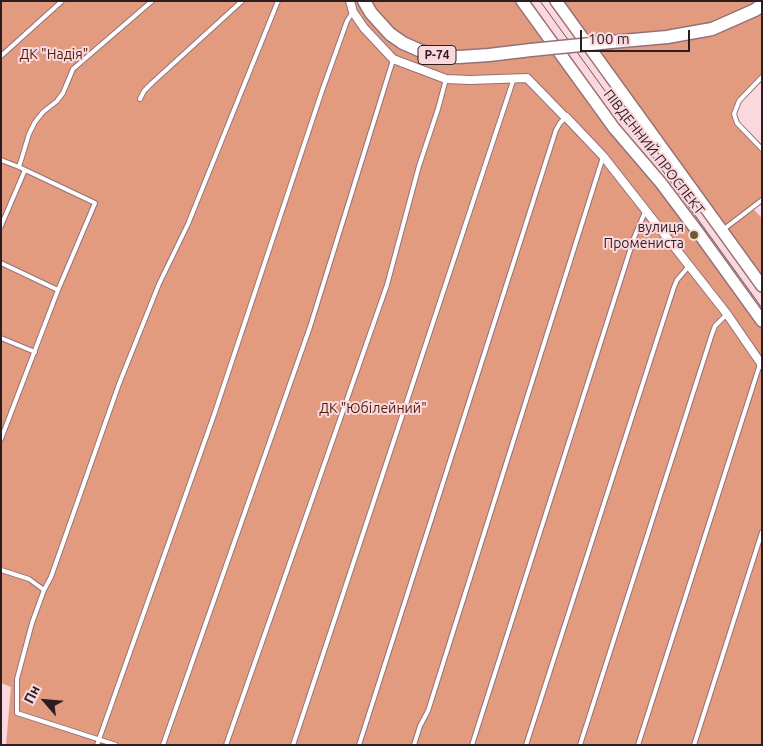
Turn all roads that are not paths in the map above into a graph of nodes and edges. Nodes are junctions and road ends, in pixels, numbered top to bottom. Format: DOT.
graph roads {
  1 [pos="62,1"];
  2 [pos="152,1"];
  3 [pos="242,1"];
  4 [pos="278,1"];
  5 [pos="350,1"];
  6 [pos="364,1"];
  7 [pos="522,1"];
  8 [pos="556,1"];
  9 [pos="762,5"];
  10 [pos="353,12"];
  11 [pos="1,56"];
  12 [pos="393,60"];
  13 [pos="762,77"];
  14 [pos="514,78"];
  15 [pos="446,79"];
  16 [pos="140,99"];
  17 [pos="566,117"];
  18 [pos="762,149"];
  19 [pos="603,156"];
  20 [pos="1,160"];
  21 [pos="19,167"];
  22 [pos="25,170"];
  23 [pos="762,200"];
  24 [pos="646,211"];
  25 [pos="1,226"];
  26 [pos="722,230"];
  27 [pos="1,263"];
  28 [pos="689,266"];
  29 [pos="762,286"];
  30 [pos="58,290"];
  31 [pos="727,314"];
  32 [pos="762,322"];
  33 [pos="1,338"];
  34 [pos="34,352"];
  35 [pos="761,364"];
  36 [pos="1,440"];
  37 [pos="762,532"];
  38 [pos="1,570"];
  39 [pos="44,590"];
  40 [pos="99,739"];
  41 [pos="97,745"];
  42 [pos="116,745"];
  43 [pos="162,745"];
  44 [pos="226,745"];
  45 [pos="293,745"];
  46 [pos="359,745"];
  47 [pos="414,745"];
  48 [pos="472,745"];
  49 [pos="526,745"];
  50 [pos="580,745"];
  51 [pos="638,745"];
  52 [pos="694,745"];
  1 -- 11 [label="lane"];
  2 -- 21 [label="lane"];
  3 -- 16 [label="lane"];
  4 -- 39 [label="lane"];
  5 -- 10 [label="street"];
  6 -- 9 [label="main road, Р-74, bridge"];
  7 -- 32 [label="main road, ПІВДЕННИЙ ПРОСПЕКТ"];
  8 -- 26 [label="main road, ПІВДЕННИЙ ПРОСПЕКТ"];
  10 -- 12 [label="street"];
  10 -- 40 [label="lane"];
  12 -- 15 [label="street"];
  12 -- 43 [label="lane"];
  13 -- 18 [label="lane"];
  14 -- 15 [label="street"];
  14 -- 17 [label="street"];
  14 -- 45 [label="lane"];
  15 -- 44 [label="lane"];
  17 -- 19 [label="street"];
  17 -- 46 [label="lane"];
  19 -- 24 [label="street"];
  19 -- 47 [label="lane"];
  20 -- 21 [label="lane"];
  21 -- 22 [label="lane"];
  22 -- 25 [label="lane"];
  22 -- 30 [label="lane"];
  23 -- 26 [label="lane"];
  24 -- 28 [label="street"];
  24 -- 48 [label="lane"];
  26 -- 29 [label="main road, ПІВДЕННИЙ ПРОСПЕКТ"];
  27 -- 30 [label="lane"];
  28 -- 31 [label="street"];
  28 -- 49 [label="lane"];
  30 -- 34 [label="lane"];
  31 -- 35 [label="street"];
  31 -- 50 [label="lane"];
  33 -- 34 [label="lane"];
  34 -- 36 [label="lane"];
  35 -- 51 [label="lane"];
  37 -- 52 [label="lane"];
  38 -- 39 [label="lane"];
  39 -- 40 [label="lane"];
  40 -- 41 [label="lane"];
  40 -- 42 [label="lane"];
}
